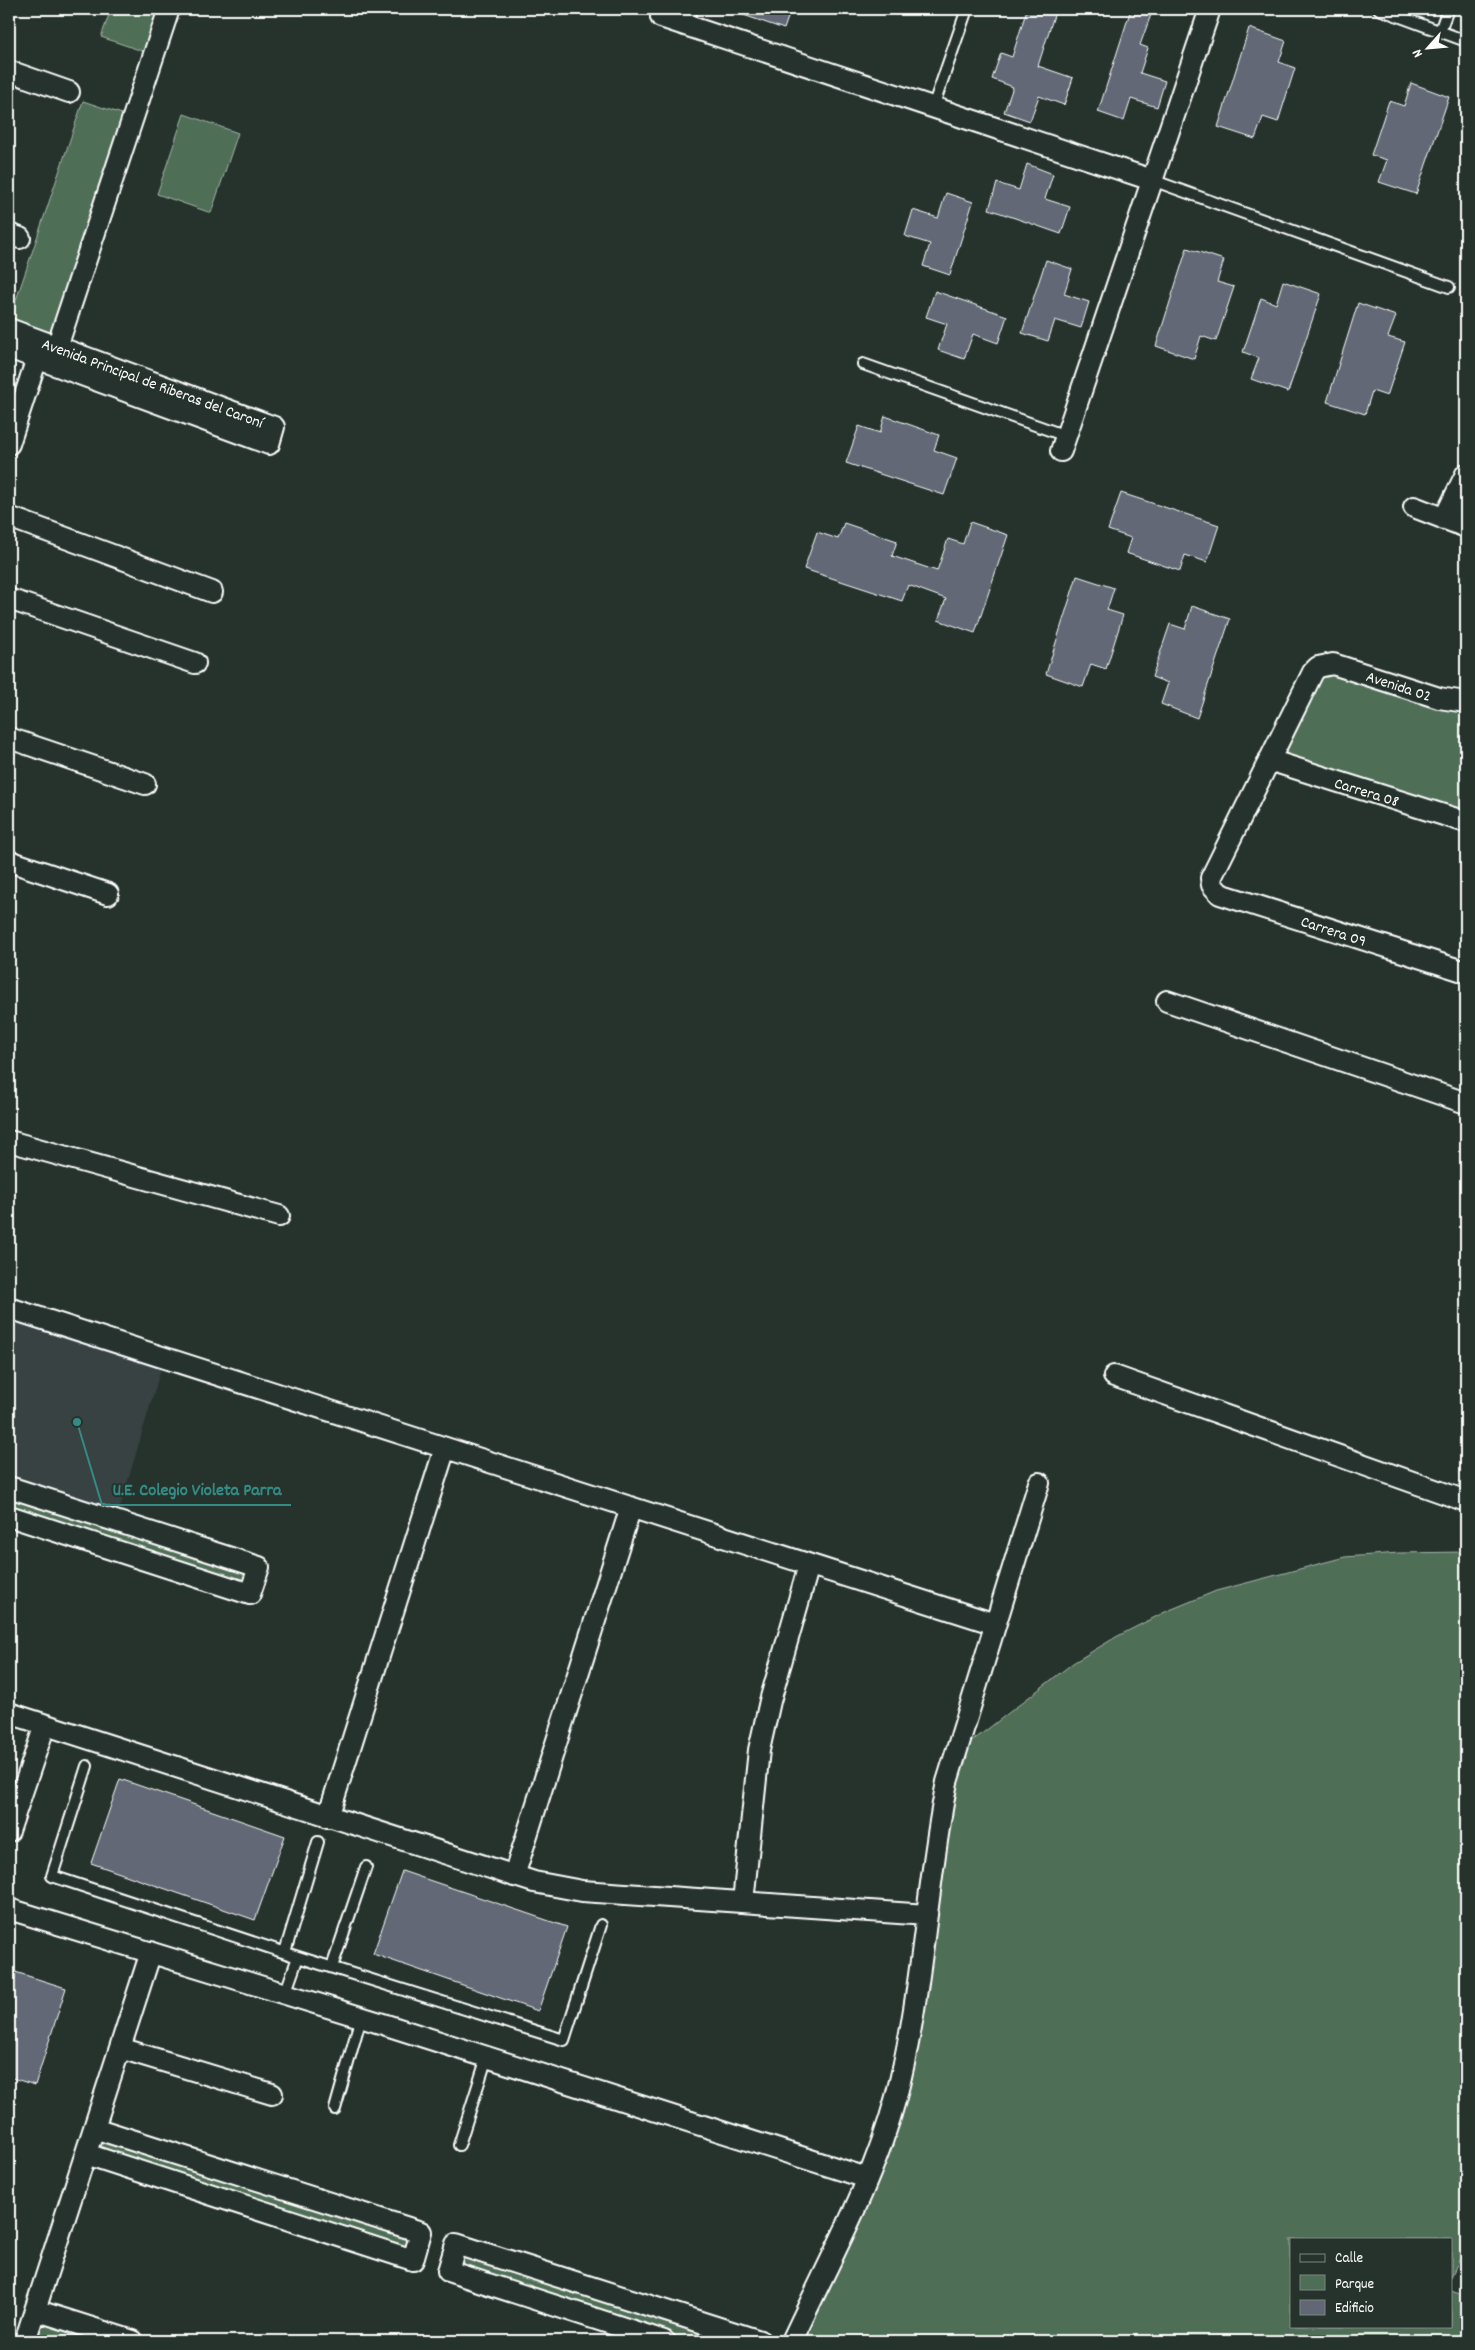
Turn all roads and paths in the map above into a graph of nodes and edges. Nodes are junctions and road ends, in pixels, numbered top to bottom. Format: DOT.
graph roads {
  1 [pos="168,9"];
  2 [pos="967,9"];
  3 [pos="1210,9"];
  4 [pos="1379,9"];
  5 [pos="1448,9"];
  6 [pos="661,17"];
  7 [pos="689,17"];
  8 [pos="1440,31"];
  9 [pos="1466,41"];
  10 [pos="9,71"];
  11 [pos="69,92"];
  12 [pos="933,107"];
  13 [pos="1152,180"];
  14 [pos="1449,287"];
  15 [pos="9,329"];
  16 [pos="9,348"];
  17 [pos="48,356"];
  18 [pos="863,364"];
  19 [pos="1064,443"];
  20 [pos="9,444"];
  21 [pos="1466,474"];
  22 [pos="1414,507"];
  23 [pos="9,517"];
  24 [pos="1444,519"];
  25 [pos="1466,527"];
  26 [pos="212,592"];
  27 [pos="9,599"];
  28 [pos="195,663"];
  29 [pos="1466,702"];
  30 [pos="9,738"];
  31 [pos="1269,760"];
  32 [pos="145,784"];
  33 [pos="1466,822"];
  34 [pos="9,861"];
  35 [pos="108,894"];
  36 [pos="1466,972"];
  37 [pos="1167,1001"];
  38 [pos="1466,1103"];
  39 [pos="9,1141"];
  40 [pos="279,1216"];
  41 [pos="9,1310"];
  42 [pos="1114,1376"];
  43 [pos="445,1448"];
  44 [pos="1039,1484"];
  45 [pos="9,1487"];
  46 [pos="1466,1501"];
  47 [pos="631,1507"];
  48 [pos="9,1516"];
  49 [pos="809,1564"];
  50 [pos="995,1624"];
  51 [pos="9,1713"];
  52 [pos="45,1725"];
  53 [pos="87,1766"];
  54 [pos="328,1817"];
  55 [pos="9,1831"];
  56 [pos="318,1842"];
  57 [pos="366,1867"];
  58 [pos="514,1876"];
  59 [pos="743,1902"];
  60 [pos="9,1909"];
  61 [pos="927,1915"];
  62 [pos="601,1925"];
  63 [pos="151,1952"];
  64 [pos="284,1952"];
  65 [pos="298,1957"];
  66 [pos="332,1967"];
  67 [pos="284,1994"];
  68 [pos="361,2017"];
  69 [pos="120,2048"];
  70 [pos="487,2057"];
  71 [pos="272,2094"];
  72 [pos="336,2109"];
  73 [pos="94,2128"];
  74 [pos="459,2145"];
  75 [pos="86,2154"];
  76 [pos="868,2178"];
  77 [pos="36,2310"];
  78 [pos="32,2340"];
  79 [pos="133,2341"];
  80 [pos="664,2341"];
  81 [pos="760,2341"];
  82 [pos="792,2341"];
  1 -- 17 [label="street"];
  2 -- 12 [label="lane"];
  3 -- 13 [label="street"];
  4 -- 8 [label="lane"];
  5 -- 8 [label="lane"];
  6 -- 7 [label="street"];
  7 -- 12 [label="street"];
  8 -- 9 [label="lane"];
  10 -- 11 [label="street"];
  12 -- 13 [label="street"];
  13 -- 14 [label="lane"];
  13 -- 19 [label="street"];
  15 -- 17 [label="street, Avenida Principal de Riberas del Caroní"];
  16 -- 17 [label="street, Avenida Principal de Riberas del Caroní"];
  17 -- 17 [label="street, Avenida Principal de Riberas del Caroní"];
  17 -- 20 [label="street"];
  18 -- 19 [label="lane"];
  21 -- 24 [label="street"];
  22 -- 24 [label="street"];
  23 -- 26 [label="street"];
  24 -- 25 [label="street"];
  27 -- 28 [label="street"];
  29 -- 31 [label="street, Avenida 02"];
  30 -- 32 [label="street"];
  31 -- 33 [label="street, Carrera 08"];
  31 -- 36 [label="street, Carrera 09"];
  34 -- 35 [label="street"];
  37 -- 38 [label="street"];
  39 -- 40 [label="street"];
  41 -- 43 [label="street"];
  42 -- 46 [label="street"];
  43 -- 47 [label="street"];
  43 -- 54 [label="street"];
  44 -- 50 [label="street"];
  45 -- 48 [label="street"];
  47 -- 49 [label="street"];
  47 -- 58 [label="street"];
  49 -- 50 [label="street"];
  49 -- 59 [label="street"];
  50 -- 61 [label="street"];
  51 -- 52 [label="street"];
  52 -- 54 [label="street"];
  52 -- 55 [label="street"];
  53 -- 64 [label="lane"];
  54 -- 58 [label="street"];
  56 -- 64 [label="lane"];
  57 -- 66 [label="lane"];
  58 -- 59 [label="street"];
  59 -- 61 [label="street"];
  60 -- 63 [label="street"];
  61 -- 76 [label="street"];
  62 -- 66 [label="lane"];
  63 -- 67 [label="street"];
  63 -- 69 [label="street"];
  64 -- 65 [label="lane"];
  65 -- 66 [label="lane"];
  65 -- 67 [label="lane"];
  67 -- 68 [label="street"];
  68 -- 70 [label="street"];
  68 -- 72 [label="lane"];
  69 -- 71 [label="street"];
  69 -- 73 [label="street"];
  70 -- 74 [label="lane"];
  70 -- 76 [label="street"];
  73 -- 75 [label="street"];
  73 -- 75 [label="street"];
  75 -- 77 [label="street"];
  76 -- 82 [label="street"];
  77 -- 78 [label="street"];
  77 -- 79 [label="street"];
  80 -- 81 [label="street"];
}
